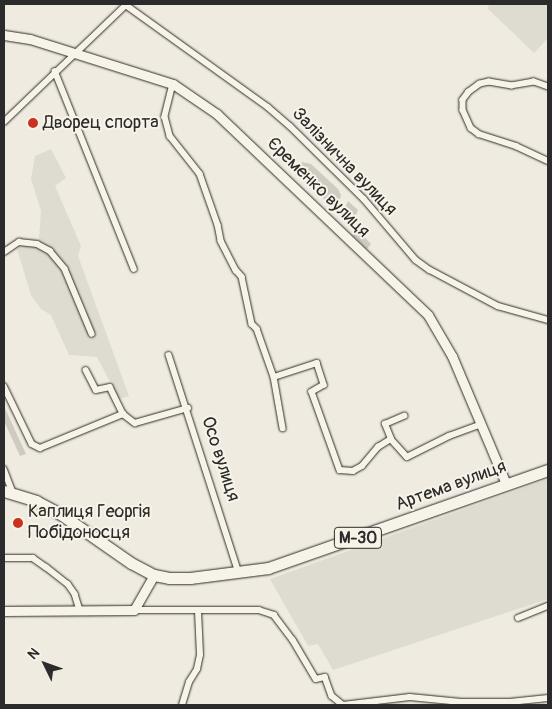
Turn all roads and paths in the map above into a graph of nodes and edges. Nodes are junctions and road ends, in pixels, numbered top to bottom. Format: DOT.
graph roads {
  1 [pos="126,5"];
  2 [pos="4,35"];
  3 [pos="74,54"];
  4 [pos="55,71"];
  5 [pos="173,84"];
  6 [pos="548,86"];
  7 [pos="4,122"];
  8 [pos="548,161"];
  9 [pos="4,252"];
  10 [pos="134,270"];
  11 [pos="548,320"];
  12 [pos="92,334"];
  13 [pos="169,355"];
  14 [pos="86,370"];
  15 [pos="274,376"];
  16 [pos="4,386"];
  17 [pos="188,408"];
  18 [pos="123,414"];
  19 [pos="404,416"];
  20 [pos="480,425"];
  21 [pos="283,428"];
  22 [pos="391,439"];
  23 [pos="4,469"];
  24 [pos="548,470"];
  25 [pos="506,484"];
  26 [pos="8,492"];
  27 [pos="4,558"];
  28 [pos="239,573"];
  29 [pos="158,576"];
  30 [pos="548,606"];
  31 [pos="80,610"];
  32 [pos="134,610"];
  33 [pos="4,611"];
  34 [pos="198,611"];
  35 [pos="518,618"];
  36 [pos="548,698"];
  37 [pos="182,705"];
  1 -- 3 [label="street"];
  1 -- 11 [label="street, Залізнична вулиця"];
  2 -- 3 [label="street, Єременко вулиця"];
  3 -- 4 [label="street"];
  3 -- 5 [label="street, Єременко вулиця"];
  4 -- 7 [label="street"];
  4 -- 10 [label="street"];
  5 -- 15 [label="street"];
  5 -- 20 [label="street, Єременко вулиця"];
  6 -- 8 [label="street"];
  9 -- 12 [label="street"];
  13 -- 17 [label="street, Осо вулиця"];
  14 -- 18 [label="street"];
  15 -- 21 [label="street"];
  15 -- 22 [label="street"];
  16 -- 18 [label="street"];
  17 -- 18 [label="street"];
  17 -- 28 [label="street, Осо вулиця"];
  19 -- 22 [label="street"];
  20 -- 22 [label="street"];
  20 -- 25 [label="street, Єременко вулиця"];
  23 -- 26 [label="street"];
  24 -- 25 [label="highway, Артема вулиця / М-30"];
  25 -- 28 [label="highway, Артема вулиця / М-30"];
  26 -- 29 [label="highway, М-30"];
  27 -- 31 [label="street"];
  28 -- 29 [label="highway, Артема вулиця / М-30"];
  29 -- 32 [label="street"];
  30 -- 35 [label="street"];
  31 -- 32 [label="street"];
  31 -- 33 [label="street"];
  32 -- 34 [label="street"];
  34 -- 36 [label="street"];
  34 -- 37 [label="street"];
}
